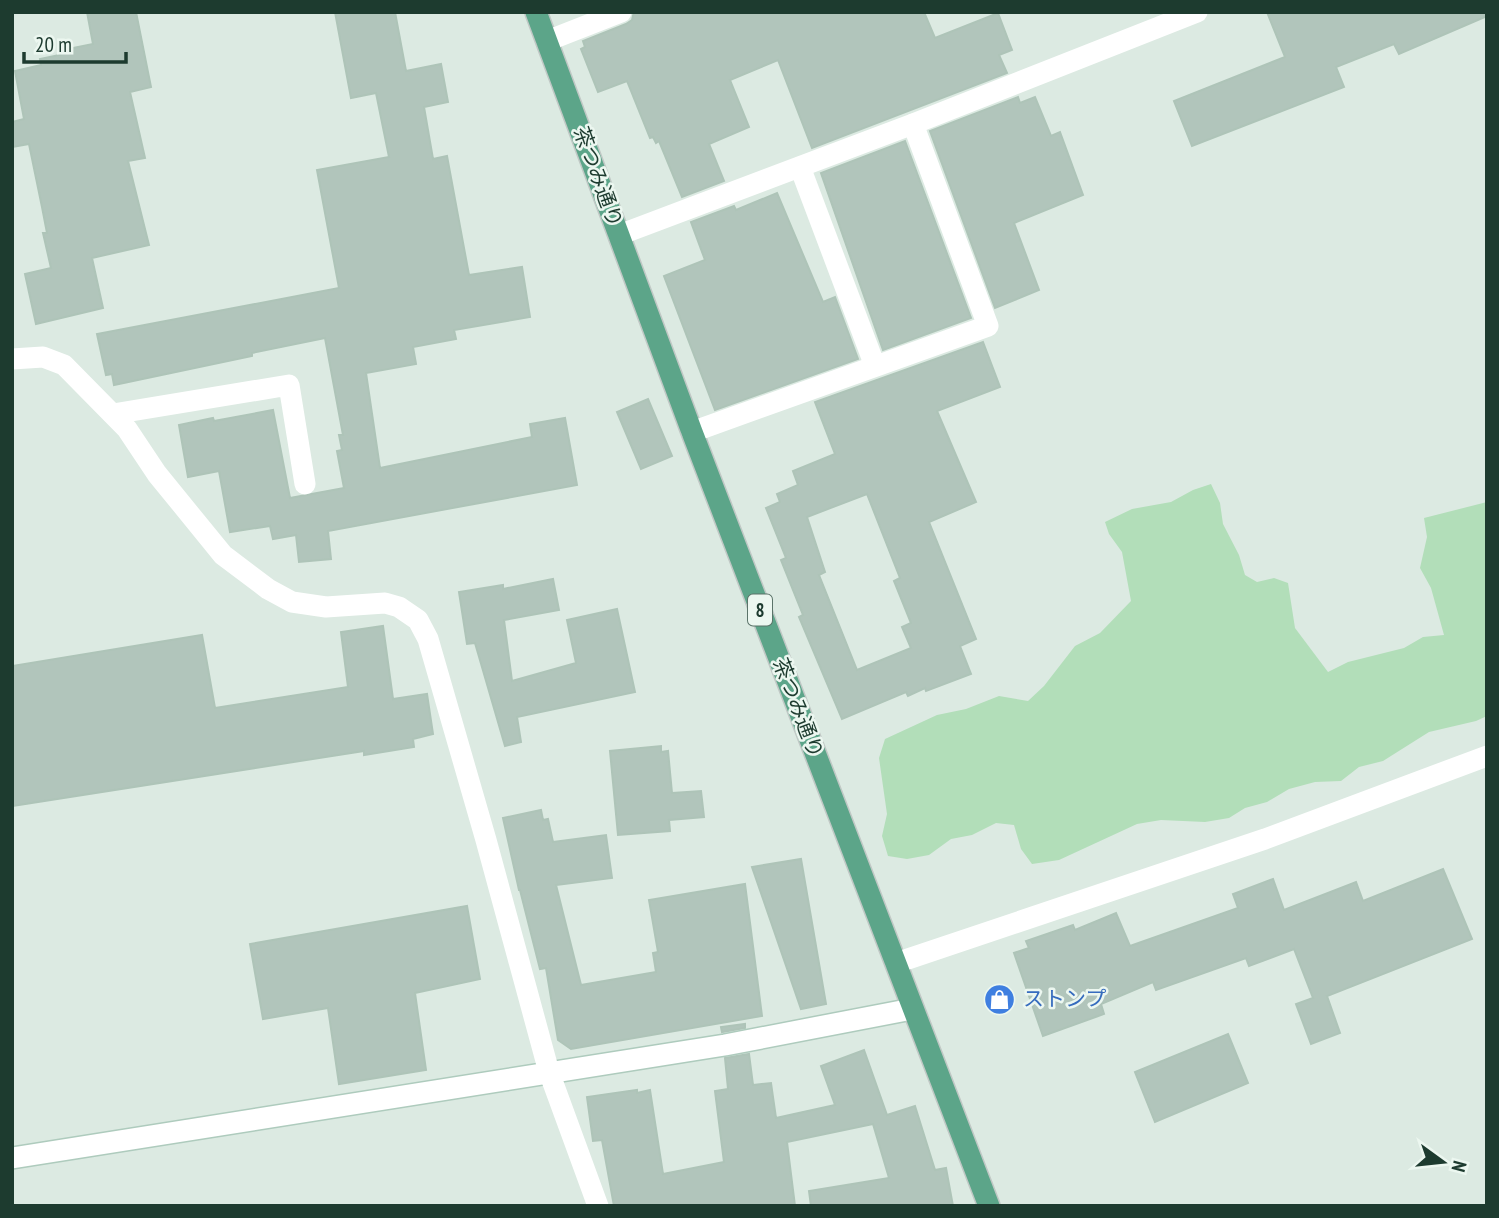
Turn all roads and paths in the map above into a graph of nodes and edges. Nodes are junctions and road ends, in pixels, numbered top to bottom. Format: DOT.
graph roads {
  1 [pos="536,12"];
  2 [pos="621,12"];
  3 [pos="1197,12"];
  4 [pos="547,41"];
  5 [pos="914,124"];
  6 [pos="800,167"];
  7 [pos="619,235"];
  8 [pos="12,359"];
  9 [pos="875,366"];
  10 [pos="113,414"];
  11 [pos="692,432"];
  12 [pos="305,484"];
  13 [pos="1487,756"];
  14 [pos="896,963"];
  15 [pos="912,1009"];
  16 [pos="549,1072"];
  17 [pos="12,1158"];
  18 [pos="598,1206"];
  19 [pos="989,1206"];
  1 -- 4 [label="main road, 茶つみ通り / 8"];
  2 -- 4 [label="street"];
  3 -- 5 [label="street"];
  4 -- 7 [label="main road, 茶つみ通り / 8"];
  5 -- 6 [label="street"];
  5 -- 9 [label="street"];
  6 -- 7 [label="street"];
  6 -- 9 [label="street"];
  7 -- 11 [label="main road, 茶つみ通り / 8"];
  8 -- 10 [label="street"];
  9 -- 11 [label="street"];
  10 -- 12 [label="street"];
  10 -- 16 [label="street"];
  11 -- 14 [label="main road, 茶つみ通り / 8"];
  13 -- 14 [label="street"];
  14 -- 15 [label="main road, 茶つみ通り / 8"];
  15 -- 16 [label="street"];
  15 -- 19 [label="main road, 茶つみ通り / 8"];
  16 -- 17 [label="street"];
  16 -- 18 [label="street"];
}
